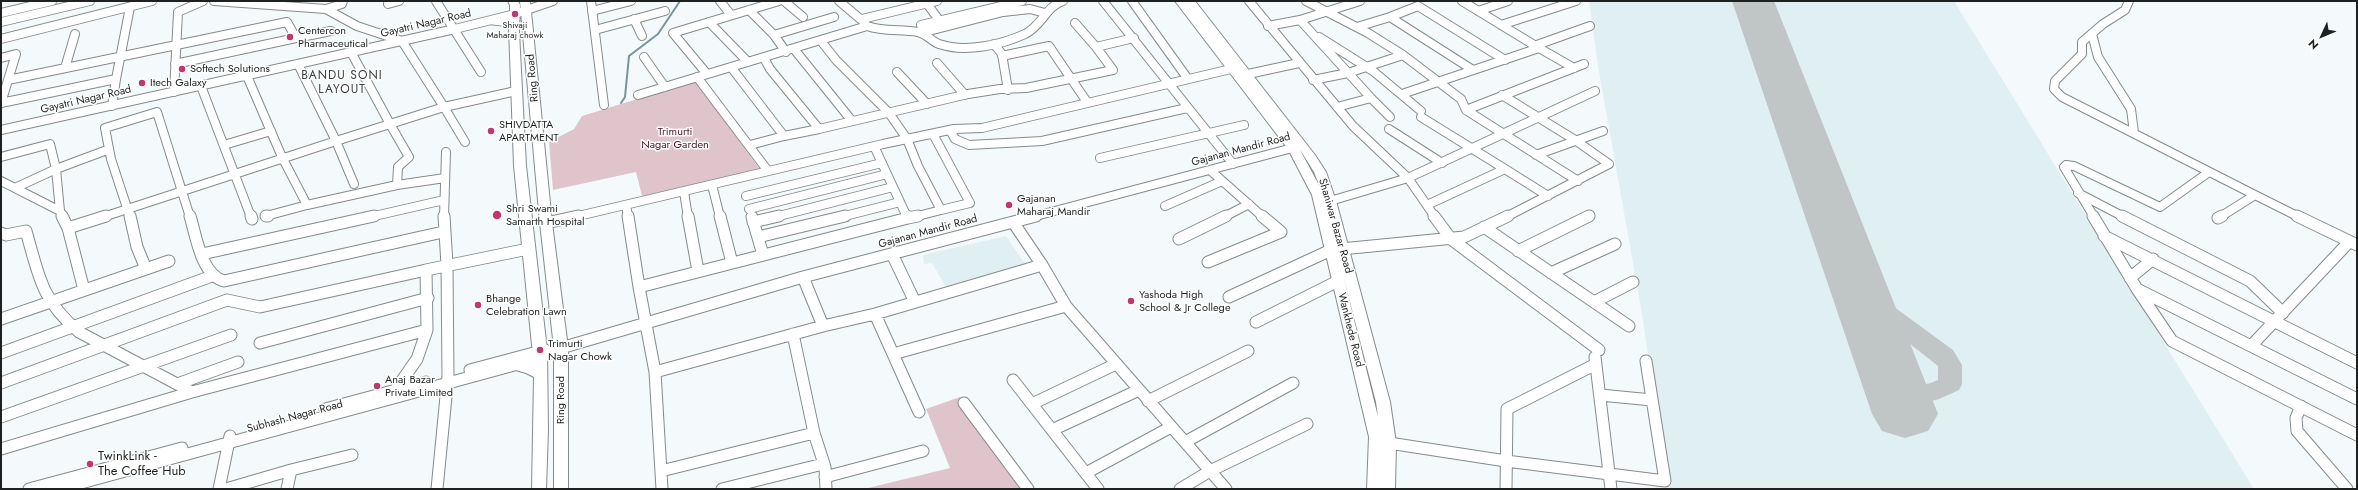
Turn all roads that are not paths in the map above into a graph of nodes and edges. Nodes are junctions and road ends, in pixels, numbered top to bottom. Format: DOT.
graph roads {
  1 [pos="11,1"];
  2 [pos="52,1"];
  3 [pos="90,1"];
  4 [pos="152,1"];
  5 [pos="202,1"];
  6 [pos="219,1"];
  7 [pos="343,1"];
  8 [pos="399,1"];
  9 [pos="436,1"];
  10 [pos="513,1"];
  11 [pos="553,1"];
  12 [pos="591,1"];
  13 [pos="631,1"];
  14 [pos="720,1"];
  15 [pos="779,1"];
  16 [pos="784,1"];
  17 [pos="852,1"];
  18 [pos="937,1"];
  19 [pos="975,1"];
  20 [pos="1022,1"];
  21 [pos="1063,1"];
  22 [pos="1103,1"];
  23 [pos="1132,1"];
  24 [pos="1180,1"];
  25 [pos="1190,1"];
  26 [pos="1248,1"];
  27 [pos="1306,1"];
  28 [pos="1360,1"];
  29 [pos="1410,1"];
  30 [pos="1462,1"];
  31 [pos="1508,1"];
  32 [pos="1576,1"];
  33 [pos="2129,1"];
  34 [pos="767,2"];
  35 [pos="841,2"];
  36 [pos="926,2"];
  37 [pos="388,4"];
  38 [pos="526,5"];
  39 [pos="1418,6"];
  40 [pos="130,7"];
  41 [pos="326,9"];
  42 [pos="11,10"];
  43 [pos="749,10"];
  44 [pos="592,11"];
  45 [pos="665,11"];
  46 [pos="1478,11"];
  47 [pos="1326,12"];
  48 [pos="1,13"];
  49 [pos="986,13"];
  50 [pos="1045,13"];
  51 [pos="515,14"];
  52 [pos="731,15"];
  53 [pos="804,17"];
  54 [pos="834,17"];
  55 [pos="1390,17"];
  56 [pos="634,19"];
  57 [pos="862,19"];
  58 [pos="939,20"];
  59 [pos="1300,20"];
  60 [pos="485,21"];
  61 [pos="1,22"];
  62 [pos="709,22"];
  63 [pos="1074,23"];
  64 [pos="1501,25"];
  65 [pos="867,26"];
  66 [pos="1268,26"];
  67 [pos="1590,26"];
  68 [pos="514,27"];
  69 [pos="1356,27"];
  70 [pos="455,29"];
  71 [pos="595,30"];
  72 [pos="903,30"];
  73 [pos="331,31"];
  74 [pos="921,32"];
  75 [pos="75,34"];
  76 [pos="1313,34"];
  77 [pos="2092,34"];
  78 [pos="774,35"];
  79 [pos="642,36"];
  80 [pos="296,38"];
  81 [pos="1134,38"];
  82 [pos="1,39"];
  83 [pos="402,41"];
  84 [pos="821,41"];
  85 [pos="994,44"];
  86 [pos="176,46"];
  87 [pos="1096,47"];
  88 [pos="1536,47"];
  89 [pos="790,51"];
  90 [pos="351,52"];
  91 [pos="2082,54"];
  92 [pos="1403,55"];
  93 [pos="1002,56"];
  94 [pos="121,57"];
  95 [pos="644,57"];
  96 [pos="2098,57"];
  97 [pos="1,58"];
  98 [pos="764,58"];
  99 [pos="1506,60"];
  100 [pos="748,62"];
  101 [pos="937,63"];
  102 [pos="1299,63"];
  103 [pos="175,64"];
  104 [pos="298,64"];
  105 [pos="1584,64"];
  106 [pos="1369,66"];
  107 [pos="731,67"];
  108 [pos="65,68"];
  109 [pos="1574,68"];
  110 [pos="1473,70"];
  111 [pos="481,72"];
  112 [pos="897,72"];
  113 [pos="1238,73"];
  114 [pos="1348,73"];
  115 [pos="707,74"];
  116 [pos="247,76"];
  117 [pos="697,77"];
  118 [pos="116,79"];
  119 [pos="1073,79"];
  120 [pos="1188,79"];
  121 [pos="8,80"];
  122 [pos="1313,80"];
  123 [pos="1439,82"];
  124 [pos="1167,84"];
  125 [pos="200,86"];
  126 [pos="665,87"];
  127 [pos="1008,90"];
  128 [pos="1595,91"];
  129 [pos="174,92"];
  130 [pos="516,92"];
  131 [pos="1402,94"];
  132 [pos="638,95"];
  133 [pos="966,95"];
  134 [pos="1502,95"];
  135 [pos="152,97"];
  136 [pos="1371,98"];
  137 [pos="1087,102"];
  138 [pos="1,103"];
  139 [pos="927,104"];
  140 [pos="604,105"];
  141 [pos="112,106"];
  142 [pos="444,107"];
  143 [pos="1337,107"];
  144 [pos="1187,108"];
  145 [pos="1466,110"];
  146 [pos="157,112"];
  147 [pos="889,113"];
  148 [pos="1538,116"];
  149 [pos="1390,117"];
  150 [pos="852,121"];
  151 [pos="390,124"];
  152 [pos="1244,125"];
  153 [pos="819,129"];
  154 [pos="1389,129"];
  155 [pos="1,130"];
  156 [pos="950,130"];
  157 [pos="271,131"];
  158 [pos="1603,131"];
  159 [pos="2134,133"];
  160 [pos="933,134"];
  161 [pos="1209,134"];
  162 [pos="1503,134"];
  163 [pos="784,136"];
  164 [pos="907,139"];
  165 [pos="1575,140"];
  166 [pos="336,141"];
  167 [pos="465,142"];
  168 [pos="224,145"];
  169 [pos="750,145"];
  170 [pos="874,146"];
  171 [pos="1297,147"];
  172 [pos="1474,149"];
  173 [pos="107,150"];
  174 [pos="446,152"];
  175 [pos="1536,155"];
  176 [pos="1,157"];
  177 [pos="282,157"];
  178 [pos="1100,158"];
  179 [pos="882,163"];
  180 [pos="1442,163"];
  181 [pos="1232,164"];
  182 [pos="56,169"];
  183 [pos="1210,170"];
  184 [pos="1505,170"];
  185 [pos="768,172"];
  186 [pos="2209,172"];
  187 [pos="235,174"];
  188 [pos="887,174"];
  189 [pos="445,178"];
  190 [pos="741,178"];
  191 [pos="1408,178"];
  192 [pos="1,181"];
  193 [pos="1222,181"];
  194 [pos="1578,182"];
  195 [pos="354,184"];
  196 [pos="712,185"];
  197 [pos="396,186"];
  198 [pos="15,188"];
  199 [pos="893,188"];
  200 [pos="182,190"];
  201 [pos="684,192"];
  202 [pos="2078,193"];
  203 [pos="2256,195"];
  204 [pos="746,196"];
  205 [pos="1548,196"];
  206 [pos="444,200"];
  207 [pos="1330,201"];
  208 [pos="900,202"];
  209 [pos="1249,204"];
  210 [pos="307,205"];
  211 [pos="626,205"];
  212 [pos="1427,205"];
  213 [pos="1165,206"];
  214 [pos="128,209"];
  215 [pos="750,209"];
  216 [pos="941,210"];
  217 [pos="60,211"];
  218 [pos="1590,215"];
  219 [pos="266,216"];
  220 [pos="908,218"];
  221 [pos="2218,218"];
  222 [pos="252,220"];
  223 [pos="753,222"];
  224 [pos="1013,222"];
  225 [pos="546,223"];
  226 [pos="1484,227"];
  227 [pos="68,228"];
  228 [pos="443,232"];
  229 [pos="3,235"];
  230 [pos="2104,236"];
  231 [pos="758,237"];
  232 [pos="1179,239"];
  233 [pos="1451,239"];
  234 [pos="1615,244"];
  235 [pos="2353,244"];
  236 [pos="528,249"];
  237 [pos="1337,249"];
  238 [pos="1518,250"];
  239 [pos="202,254"];
  240 [pos="892,254"];
  241 [pos="762,255"];
  242 [pos="2153,259"];
  243 [pos="169,261"];
  244 [pos="1208,262"];
  245 [pos="732,263"];
  246 [pos="1042,265"];
  247 [pos="436,268"];
  248 [pos="146,269"];
  249 [pos="698,271"];
  250 [pos="1552,273"];
  251 [pos="212,276"];
  252 [pos="803,277"];
  253 [pos="2130,278"];
  254 [pos="1338,281"];
  255 [pos="1633,282"];
  256 [pos="640,287"];
  257 [pos="2137,289"];
  258 [pos="84,290"];
  259 [pos="1229,297"];
  260 [pos="428,298"];
  261 [pos="49,302"];
  262 [pos="915,302"];
  263 [pos="1594,302"];
  264 [pos="1066,306"];
  265 [pos="2283,313"];
  266 [pos="876,314"];
  267 [pos="1,319"];
  268 [pos="1256,322"];
  269 [pos="2274,322"];
  270 [pos="644,323"];
  271 [pos="823,326"];
  272 [pos="1628,326"];
  273 [pos="72,328"];
  274 [pos="427,330"];
  275 [pos="793,334"];
  276 [pos="231,335"];
  277 [pos="260,343"];
  278 [pos="105,346"];
  279 [pos="2252,346"];
  280 [pos="561,348"];
  281 [pos="1248,351"];
  282 [pos="1,353"];
  283 [pos="540,354"];
  284 [pos="893,354"];
  285 [pos="1597,357"];
  286 [pos="1646,361"];
  287 [pos="238,362"];
  288 [pos="2357,362"];
  289 [pos="1116,364"];
  290 [pos="514,365"];
  291 [pos="142,366"];
  292 [pos="655,372"];
  293 [pos="540,375"];
  294 [pos="448,379"];
  295 [pos="1013,380"];
  296 [pos="1,383"];
  297 [pos="180,383"];
  298 [pos="1294,383"];
  299 [pos="1139,390"];
  300 [pos="192,392"];
  301 [pos="393,394"];
  302 [pos="1600,395"];
  303 [pos="2357,399"];
  304 [pos="1652,400"];
  305 [pos="1148,401"];
  306 [pos="964,403"];
  307 [pos="1032,404"];
  308 [pos="2301,406"];
  309 [pos="919,412"];
  310 [pos="1,417"];
  311 [pos="1307,424"];
  312 [pos="1171,428"];
  313 [pos="1052,430"];
  314 [pos="814,433"];
  315 [pos="2357,435"];
  316 [pos="229,438"];
  317 [pos="1185,442"];
  318 [pos="1389,443"];
  319 [pos="1,450"];
  320 [pos="923,451"];
  321 [pos="352,455"];
  322 [pos="1506,461"];
  323 [pos="824,464"];
  324 [pos="291,470"];
  325 [pos="661,471"];
  326 [pos="1210,471"];
  327 [pos="1086,473"];
  328 [pos="1610,474"];
  329 [pos="826,483"];
  330 [pos="1665,485"];
  331 [pos="29,489"];
  332 [pos="59,489"];
  333 [pos="219,489"];
  334 [pos="226,489"];
  335 [pos="287,489"];
  336 [pos="437,489"];
  337 [pos="539,489"];
  338 [pos="561,489"];
  339 [pos="662,489"];
  340 [pos="722,489"];
  341 [pos="1028,489"];
  342 [pos="1098,489"];
  343 [pos="1180,489"];
  344 [pos="1226,489"];
  345 [pos="1374,489"];
  346 [pos="1388,489"];
  347 [pos="1506,489"];
  348 [pos="1612,489"];
  349 [pos="2347,489"];
  1 -- 42 [label="street"];
  2 -- 42 [label="street"];
  3 -- 61 [label="street"];
  4 -- 40 [label="street"];
  5 -- 86 [label="street"];
  6 -- 41 [label="street"];
  7 -- 41 [label="street"];
  8 -- 37 [label="street"];
  9 -- 70 [label="street"];
  10 -- 51 [label="main road"];
  11 -- 38 [label="street, Gayatri Nagar Road"];
  12 -- 44 [label="street"];
  13 -- 44 [label="street"];
  14 -- 52 [label="street"];
  15 -- 34 [label="street"];
  16 -- 53 [label="street"];
  17 -- 35 [label="street"];
  18 -- 36 [label="street"];
  19 -- 49 [label="street"];
  20 -- 49 [label="street"];
  21 -- 50 [label="street"];
  22 -- 81 [label="street"];
  23 -- 120 [label="street"];
  24 -- 113 [label="main road, Wankhede Road"];
  25 -- 113 [label="main road"];
  26 -- 66 [label="street"];
  27 -- 47 [label="street"];
  28 -- 47 [label="street"];
  29 -- 39 [label="street"];
  30 -- 46 [label="street"];
  31 -- 46 [label="street"];
  32 -- 64 [label="street"];
  33 -- 77 [label="street"];
  34 -- 43 [label="street"];
  35 -- 57 [label="street"];
  36 -- 57 [label="street"];
  36 -- 58 [label="street"];
  38 -- 51 [label="street, Gayatri Nagar Road"];
  38 -- 225 [label="main road, Ring Road"];
  39 -- 55 [label="street"];
  39 -- 99 [label="street"];
  40 -- 82 [label="street"];
  40 -- 94 [label="street"];
  41 -- 83 [label="street"];
  42 -- 48 [label="street"];
  43 -- 52 [label="street"];
  43 -- 78 [label="street"];
  44 -- 71 [label="street"];
  45 -- 56 [label="street"];
  46 -- 64 [label="street"];
  47 -- 59 [label="street"];
  47 -- 69 [label="street"];
  49 -- 50 [label="street"];
  49 -- 58 [label="street"];
  49 -- 74 [label="street"];
  50 -- 85 [label="street"];
  51 -- 60 [label="street, Gayatri Nagar Road"];
  51 -- 68 [label="main road"];
  52 -- 62 [label="street"];
  54 -- 78 [label="street"];
  55 -- 69 [label="street"];
  55 -- 110 [label="street"];
  56 -- 71 [label="street"];
  56 -- 79 [label="street"];
  57 -- 65 [label="street"];
  58 -- 72 [label="street"];
  59 -- 66 [label="street"];
  59 -- 76 [label="street"];
  60 -- 68 [label="main road"];
  60 -- 70 [label="street, Gayatri Nagar Road"];
  62 -- 100 [label="street"];
  62 -- 115 [label="street"];
  63 -- 87 [label="street"];
  64 -- 88 [label="street"];
  65 -- 72 [label="street"];
  65 -- 84 [label="street"];
  66 -- 102 [label="street"];
  67 -- 88 [label="street"];
  68 -- 130 [label="main road"];
  69 -- 92 [label="street"];
  70 -- 83 [label="street, Gayatri Nagar Road"];
  70 -- 111 [label="street"];
  71 -- 140 [label="street"];
  72 -- 74 [label="street"];
  73 -- 80 [label="street"];
  74 -- 85 [label="street"];
  75 -- 108 [label="street"];
  76 -- 106 [label="street"];
  76 -- 114 [label="street"];
  77 -- 91 [label="street"];
  77 -- 96 [label="street"];
  78 -- 89 [label="street"];
  80 -- 86 [label="street"];
  80 -- 103 [label="street"];
  81 -- 87 [label="street"];
  81 -- 124 [label="street"];
  83 -- 90 [label="street, Gayatri Nagar Road"];
  83 -- 142 [label="street"];
  84 -- 89 [label="street"];
  84 -- 147 [label="street"];
  85 -- 93 [label="street"];
  86 -- 94 [label="street"];
  86 -- 103 [label="street"];
  87 -- 119 [label="street"];
  88 -- 99 [label="street"];
  88 -- 109 [label="street"];
  89 -- 98 [label="street"];
  89 -- 150 [label="street"];
  90 -- 104 [label="street, Gayatri Nagar Road"];
  90 -- 151 [label="street"];
  91 -- 96 [label="street"];
  91 -- 159 [label="street"];
  92 -- 106 [label="street"];
  92 -- 123 [label="street"];
  93 -- 119 [label="street"];
  93 -- 127 [label="street"];
  94 -- 108 [label="street"];
  94 -- 118 [label="street"];
  95 -- 126 [label="street"];
  96 -- 159 [label="street"];
  97 -- 121 [label="street"];
  98 -- 100 [label="street"];
  98 -- 153 [label="street"];
  99 -- 110 [label="street"];
  100 -- 107 [label="street"];
  101 -- 133 [label="street"];
  102 -- 113 [label="street"];
  102 -- 122 [label="street"];
  103 -- 129 [label="street"];
  104 -- 116 [label="street, Gayatri Nagar Road"];
  104 -- 166 [label="street"];
  105 -- 109 [label="street"];
  106 -- 114 [label="street"];
  106 -- 131 [label="street"];
  107 -- 115 [label="street"];
  107 -- 163 [label="street"];
  108 -- 121 [label="street"];
  109 -- 134 [label="street"];
  110 -- 123 [label="street"];
  112 -- 139 [label="street"];
  113 -- 120 [label="street"];
  113 -- 171 [label="main road, Wankhede Road"];
  114 -- 122 [label="street"];
  114 -- 136 [label="street"];
  115 -- 117 [label="street"];
  116 -- 125 [label="street, Gayatri Nagar Road"];
  116 -- 157 [label="street"];
  117 -- 126 [label="street"];
  117 -- 169 [label="street"];
  118 -- 138 [label="street"];
  118 -- 141 [label="street"];
  119 -- 127 [label="street"];
  119 -- 137 [label="street"];
  120 -- 124 [label="street"];
  121 -- 138 [label="street"];
  122 -- 143 [label="street"];
  123 -- 131 [label="street"];
  123 -- 145 [label="street"];
  124 -- 137 [label="street"];
  124 -- 144 [label="street"];
  125 -- 129 [label="street, Gayatri Nagar Road"];
  125 -- 168 [label="street"];
  126 -- 132 [label="street"];
  127 -- 133 [label="street"];
  128 -- 148 [label="street"];
  129 -- 135 [label="street, Gayatri Nagar Road"];
  130 -- 142 [label="street"];
  130 -- 236 [label="main road"];
  131 -- 172 [label="street"];
  133 -- 139 [label="street"];
  134 -- 145 [label="street"];
  134 -- 148 [label="street"];
  135 -- 141 [label="street, Gayatri Nagar Road"];
  135 -- 146 [label="street"];
  136 -- 143 [label="street"];
  136 -- 149 [label="street"];
  137 -- 156 [label="street"];
  139 -- 147 [label="street"];
  141 -- 155 [label="street, Gayatri Nagar Road"];
  142 -- 151 [label="street"];
  142 -- 167 [label="street"];
  143 -- 191 [label="street"];
  144 -- 156 [label="street"];
  144 -- 161 [label="street"];
  145 -- 162 [label="street"];
  146 -- 173 [label="street"];
  146 -- 200 [label="street"];
  147 -- 150 [label="street"];
  147 -- 164 [label="street"];
  148 -- 162 [label="street"];
  148 -- 165 [label="street"];
  150 -- 153 [label="street"];
  151 -- 166 [label="street"];
  151 -- 197 [label="street"];
  152 -- 161 [label="street"];
  153 -- 163 [label="street"];
  154 -- 180 [label="street"];
  156 -- 160 [label="street"];
  157 -- 168 [label="street"];
  157 -- 177 [label="street"];
  158 -- 165 [label="street"];
  159 -- 186 [label="street"];
  160 -- 164 [label="street"];
  160 -- 216 [label="street"];
  161 -- 178 [label="street"];
  161 -- 181 [label="street"];
  162 -- 172 [label="street"];
  162 -- 175 [label="street"];
  163 -- 169 [label="street"];
  164 -- 170 [label="street"];
  164 -- 216 [label="street"];
  165 -- 175 [label="street"];
  165 -- 194 [label="street"];
  166 -- 177 [label="street"];
  166 -- 195 [label="street"];
  168 -- 187 [label="street"];
  169 -- 185 [label="street"];
  170 -- 179 [label="street"];
  170 -- 185 [label="street"];
  171 -- 181 [label="street, Gajanan Mandir Road"];
  171 -- 207 [label="main road, Shaniwar Bazar Road"];
  171 -- 237 [label="main road, Wankhede Road"];
  172 -- 180 [label="street"];
  172 -- 184 [label="street"];
  173 -- 182 [label="street"];
  173 -- 214 [label="street"];
  174 -- 189 [label="street"];
  175 -- 194 [label="street"];
  176 -- 182 [label="street"];
  177 -- 187 [label="street"];
  177 -- 210 [label="street"];
  179 -- 188 [label="street"];
  179 -- 204 [label="street"];
  180 -- 191 [label="street"];
  181 -- 183 [label="street, Gajanan Mandir Road"];
  182 -- 198 [label="street"];
  182 -- 217 [label="street"];
  183 -- 193 [label="street"];
  183 -- 224 [label="street, Gajanan Mandir Road"];
  184 -- 205 [label="street"];
  184 -- 212 [label="street"];
  185 -- 190 [label="street"];
  186 -- 202 [label="street"];
  186 -- 203 [label="street"];
  187 -- 200 [label="street"];
  187 -- 222 [label="street"];
  188 -- 199 [label="street"];
  188 -- 215 [label="street"];
  189 -- 197 [label="street"];
  189 -- 206 [label="street"];
  190 -- 196 [label="street"];
  190 -- 204 [label="street"];
  191 -- 207 [label="street"];
  191 -- 212 [label="street"];
  192 -- 198 [label="street"];
  193 -- 209 [label="street"];
  193 -- 213 [label="street"];
  194 -- 205 [label="street"];
  196 -- 201 [label="street"];
  196 -- 245 [label="street"];
  197 -- 210 [label="street"];
  198 -- 217 [label="street"];
  199 -- 208 [label="street"];
  199 -- 223 [label="street"];
  200 -- 214 [label="street"];
  200 -- 239 [label="street"];
  201 -- 211 [label="street"];
  201 -- 249 [label="street"];
  202 -- 230 [label="street"];
  202 -- 265 [label="street"];
  203 -- 221 [label="street"];
  203 -- 235 [label="street"];
  204 -- 215 [label="street"];
  205 -- 226 [label="street"];
  206 -- 228 [label="street"];
  206 -- 239 [label="street"];
  207 -- 237 [label="main road, Shaniwar Bazar Road"];
  208 -- 220 [label="street"];
  208 -- 231 [label="street"];
  209 -- 232 [label="street"];
  209 -- 244 [label="street"];
  210 -- 219 [label="street"];
  211 -- 225 [label="street"];
  211 -- 256 [label="street"];
  212 -- 233 [label="street"];
  214 -- 227 [label="street"];
  214 -- 248 [label="street"];
  215 -- 223 [label="street"];
  216 -- 220 [label="street"];
  217 -- 227 [label="street"];
  218 -- 238 [label="street"];
  220 -- 241 [label="street"];
  223 -- 231 [label="street"];
  224 -- 240 [label="street, Gajanan Mandir Road"];
  224 -- 246 [label="street"];
  225 -- 280 [label="main road, Ring Road"];
  226 -- 233 [label="street"];
  226 -- 238 [label="street"];
  227 -- 258 [label="street"];
  228 -- 247 [label="street"];
  228 -- 251 [label="street"];
  229 -- 261 [label="street"];
  230 -- 242 [label="street"];
  230 -- 253 [label="street"];
  231 -- 241 [label="street"];
  233 -- 237 [label="street"];
  233 -- 285 [label="street"];
  234 -- 250 [label="street"];
  235 -- 265 [label="street"];
  236 -- 247 [label="street"];
  236 -- 283 [label="main road"];
  237 -- 254 [label="main road, Wankhede Road"];
  237 -- 259 [label="street"];
  237 -- 318 [label="main road, Shaniwar Bazar Road"];
  238 -- 250 [label="street"];
  239 -- 251 [label="street"];
  240 -- 252 [label="street, Gajanan Mandir Road"];
  240 -- 262 [label="street"];
  241 -- 245 [label="street"];
  242 -- 253 [label="street"];
  242 -- 269 [label="street"];
  243 -- 248 [label="street"];
  245 -- 249 [label="street"];
  246 -- 262 [label="street"];
  246 -- 264 [label="street"];
  247 -- 260 [label="street"];
  247 -- 278 [label="street"];
  247 -- 294 [label="street"];
  248 -- 258 [label="street"];
  249 -- 256 [label="street"];
  250 -- 263 [label="street"];
  251 -- 273 [label="street"];
  252 -- 270 [label="street, Gajanan Mandir Road"];
  252 -- 271 [label="street"];
  253 -- 257 [label="street"];
  254 -- 268 [label="street"];
  254 -- 345 [label="main road, Wankhede Road"];
  255 -- 263 [label="street"];
  256 -- 270 [label="street"];
  257 -- 279 [label="street"];
  257 -- 308 [label="street"];
  258 -- 261 [label="street"];
  260 -- 274 [label="street"];
  260 -- 277 [label="street"];
  261 -- 267 [label="street"];
  261 -- 273 [label="street"];
  262 -- 266 [label="street"];
  263 -- 272 [label="street"];
  264 -- 284 [label="street"];
  264 -- 289 [label="street"];
  265 -- 269 [label="street"];
  266 -- 271 [label="street"];
  266 -- 284 [label="street"];
  269 -- 279 [label="street"];
  269 -- 288 [label="street"];
  270 -- 280 [label="street, Gajanan Mandir Road"];
  270 -- 292 [label="street"];
  271 -- 275 [label="street"];
  273 -- 278 [label="street"];
  273 -- 282 [label="street"];
  274 -- 300 [label="street"];
  274 -- 301 [label="street"];
  275 -- 292 [label="street"];
  275 -- 314 [label="street"];
  276 -- 291 [label="street"];
  278 -- 291 [label="street"];
  278 -- 296 [label="street"];
  279 -- 303 [label="street"];
  280 -- 283 [label="street, Gajanan Mandir Road"];
  280 -- 338 [label="main road, Ring Road"];
  281 -- 305 [label="street"];
  283 -- 290 [label="street"];
  283 -- 293 [label="main road"];
  283 -- 294 [label="street"];
  284 -- 309 [label="street"];
  285 -- 302 [label="street"];
  285 -- 322 [label="street"];
  286 -- 304 [label="street"];
  287 -- 297 [label="street"];
  289 -- 299 [label="street"];
  289 -- 307 [label="street"];
  290 -- 293 [label="main road"];
  290 -- 294 [label="street"];
  291 -- 297 [label="street"];
  291 -- 310 [label="street"];
  292 -- 325 [label="street"];
  293 -- 337 [label="main road"];
  294 -- 301 [label="street"];
  294 -- 336 [label="street"];
  295 -- 307 [label="street"];
  297 -- 300 [label="street"];
  298 -- 317 [label="street"];
  299 -- 305 [label="street"];
  299 -- 313 [label="street"];
  300 -- 319 [label="street"];
  301 -- 316 [label="street"];
  302 -- 304 [label="street"];
  302 -- 328 [label="street"];
  304 -- 330 [label="street"];
  305 -- 312 [label="street"];
  306 -- 341 [label="street"];
  307 -- 313 [label="street"];
  308 -- 315 [label="street"];
  308 -- 349 [label="street"];
  311 -- 326 [label="street"];
  312 -- 317 [label="street"];
  312 -- 327 [label="street"];
  313 -- 327 [label="street"];
  314 -- 323 [label="street"];
  314 -- 325 [label="street"];
  316 -- 331 [label="street"];
  316 -- 332 [label="street"];
  316 -- 333 [label="street"];
  317 -- 326 [label="street"];
  318 -- 322 [label="street"];
  318 -- 346 [label="main road, Shaniwar Bazar Road"];
  320 -- 329 [label="street"];
  321 -- 324 [label="street"];
  322 -- 328 [label="street"];
  322 -- 347 [label="street"];
  323 -- 329 [label="street"];
  323 -- 340 [label="street"];
  324 -- 334 [label="street"];
  324 -- 335 [label="street"];
  325 -- 339 [label="street"];
  326 -- 343 [label="street"];
  326 -- 344 [label="street"];
  327 -- 342 [label="street"];
  328 -- 330 [label="street"];
  328 -- 348 [label="street"];
}
